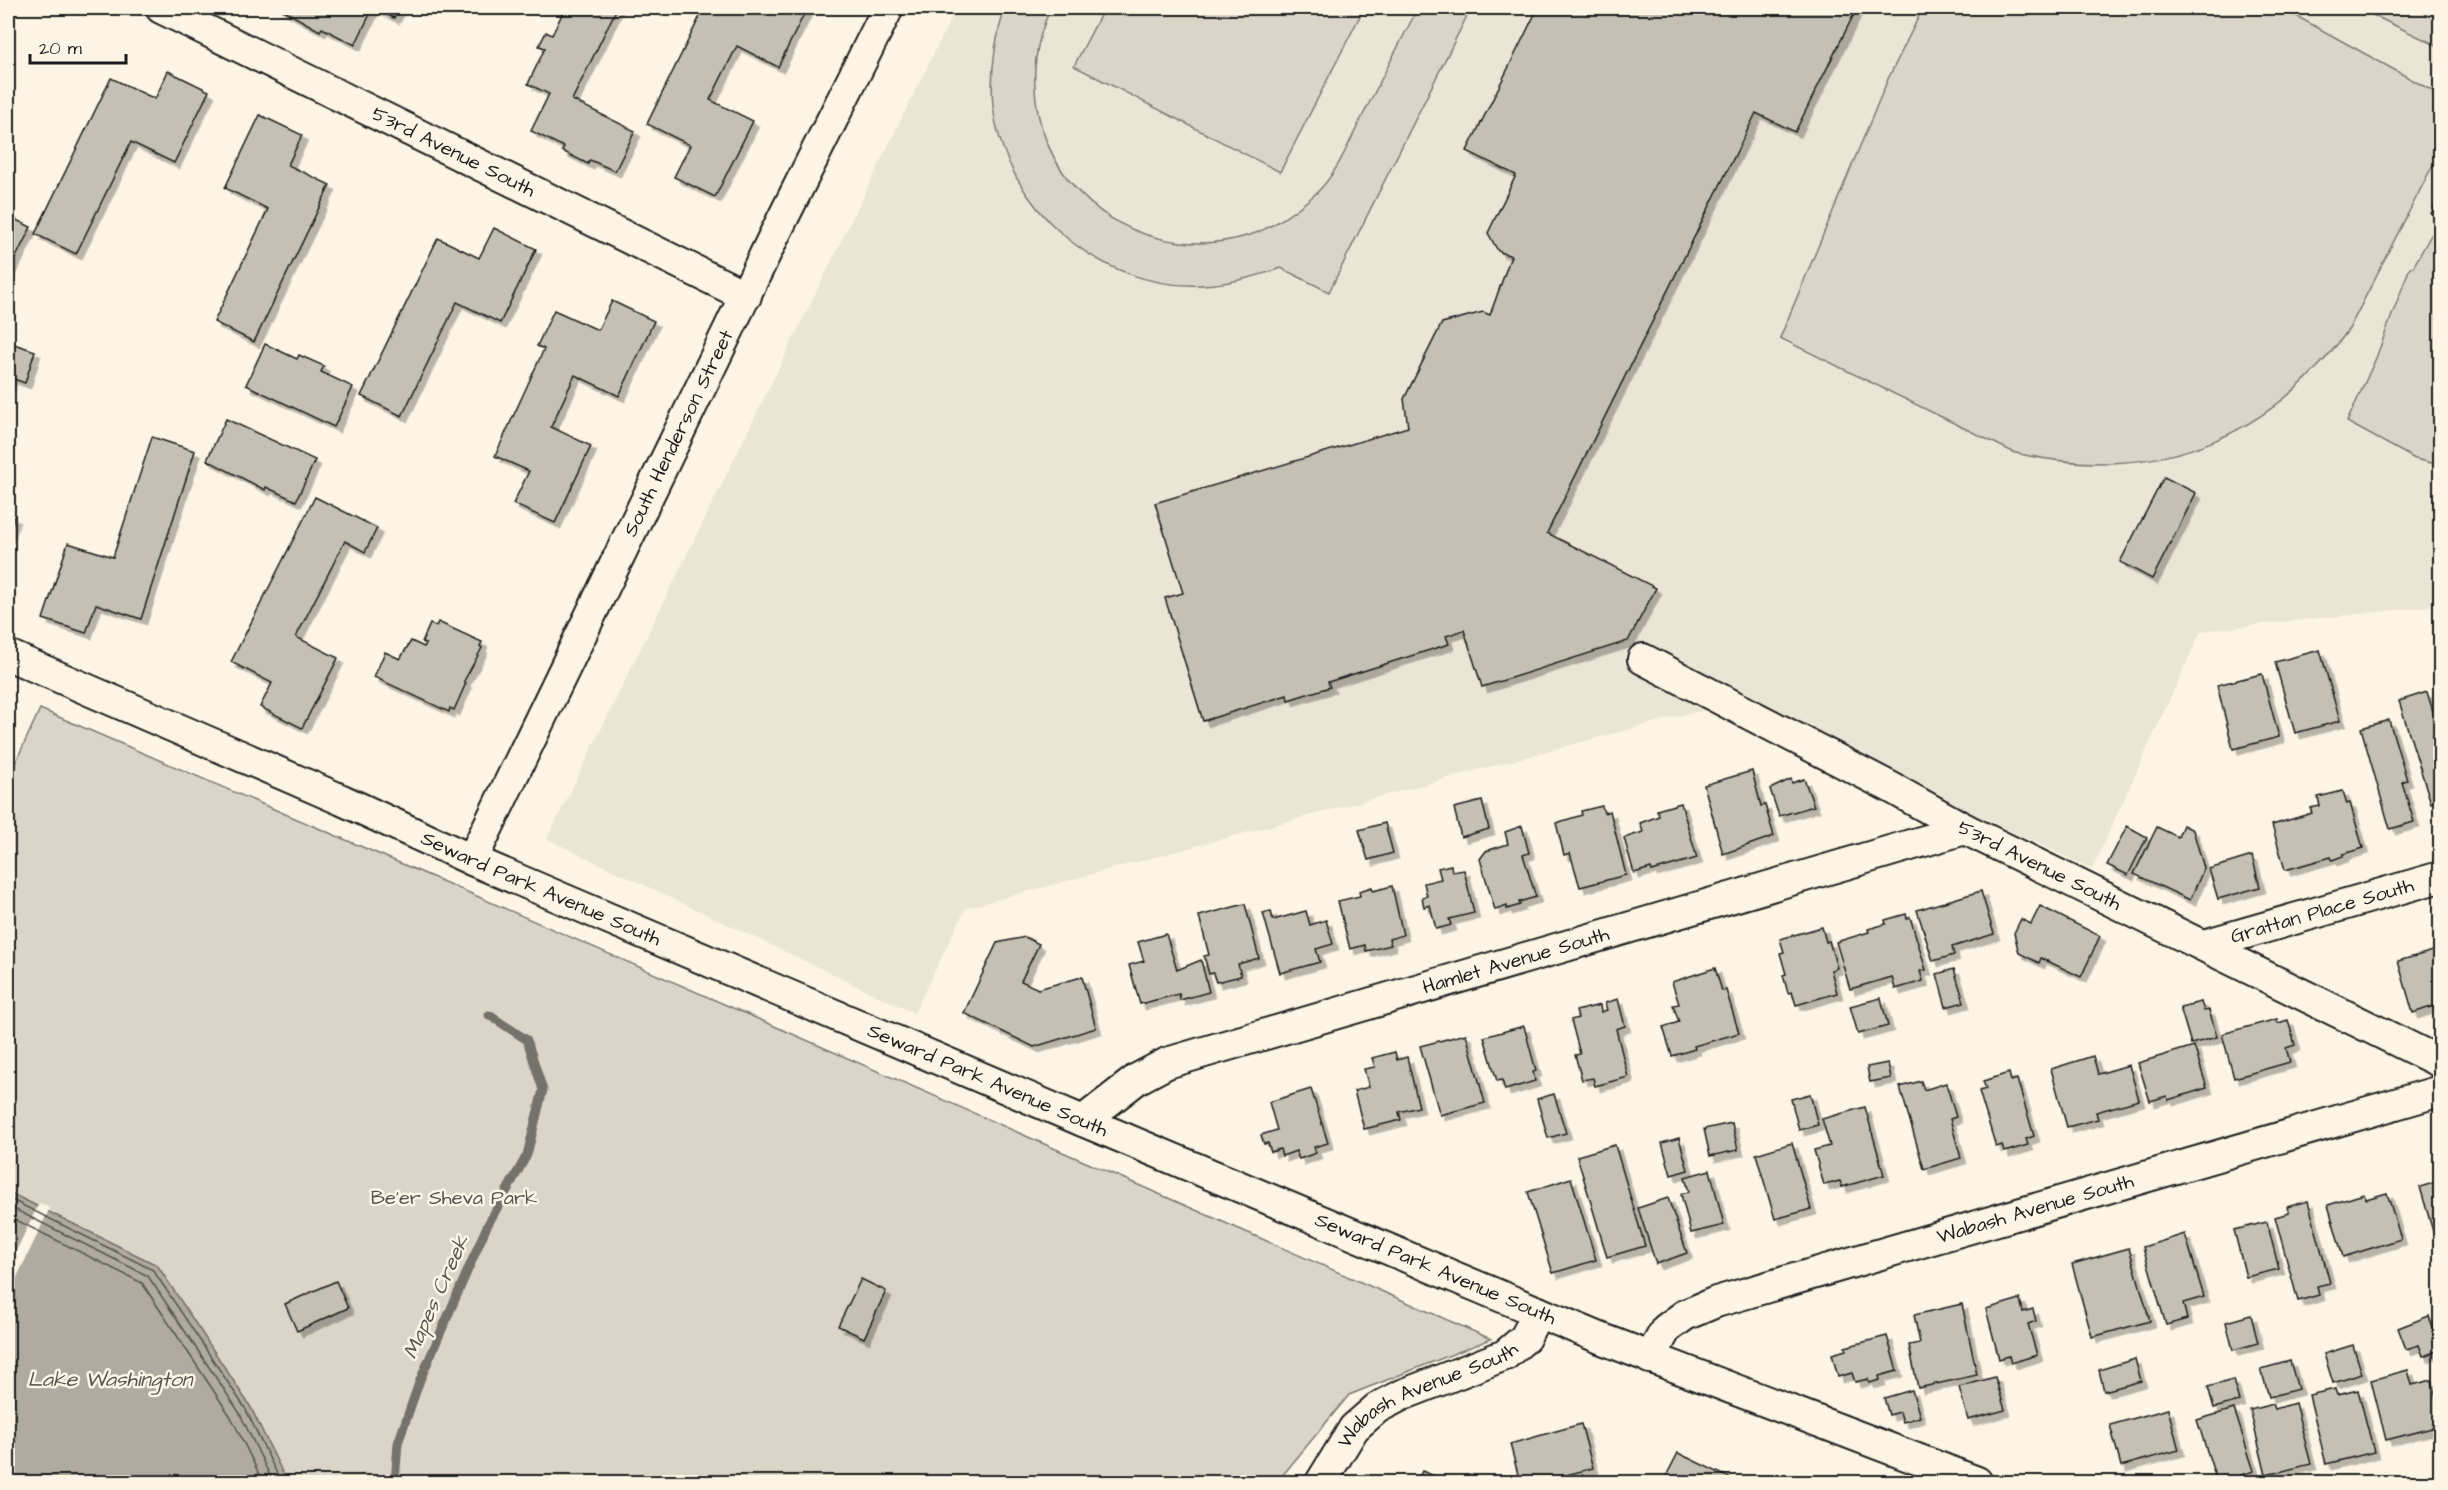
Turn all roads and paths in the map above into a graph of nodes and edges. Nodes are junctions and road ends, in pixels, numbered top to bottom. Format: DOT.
graph roads {
  1 [pos="161,8"];
  2 [pos="888,8"];
  3 [pos="746,296"];
  4 [pos="8,655"];
  5 [pos="1643,659"];
  6 [pos="1965,829"];
  7 [pos="472,860"];
  8 [pos="2440,877"];
  9 [pos="2204,945"];
  10 [pos="2440,1062"];
  11 [pos="2440,1091"];
  12 [pos="1083,1121"];
  13 [pos="1538,1312"];
  14 [pos="1650,1358"];
  15 [pos="1321,1482"];
  16 [pos="1977,1482"];
  1 -- 3 [label="street, 53rd Avenue South"];
  2 -- 3 [label="street, South Henderson Street"];
  3 -- 7 [label="street, South Henderson Street"];
  4 -- 7 [label="street, Seward Park Avenue South"];
  5 -- 6 [label="street, 53rd Avenue South"];
  6 -- 9 [label="street, 53rd Avenue South"];
  6 -- 12 [label="street, Hamlet Avenue South"];
  7 -- 12 [label="street, Seward Park Avenue South"];
  8 -- 9 [label="street, Grattan Place South"];
  9 -- 10 [label="street, 53rd Avenue South"];
  11 -- 14 [label="street, Wabash Avenue South"];
  12 -- 13 [label="street, Seward Park Avenue South"];
  13 -- 14 [label="street, Seward Park Avenue South"];
  13 -- 15 [label="street, Wabash Avenue South"];
  14 -- 16 [label="street, Seward Park Avenue South"];
}
